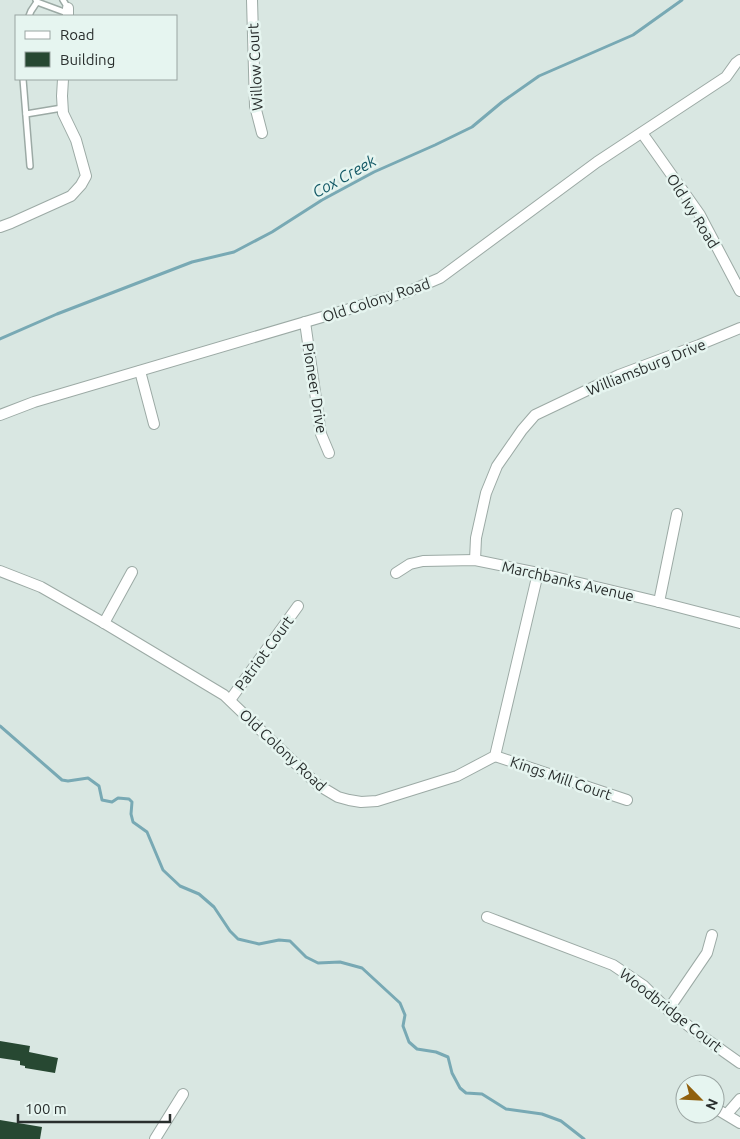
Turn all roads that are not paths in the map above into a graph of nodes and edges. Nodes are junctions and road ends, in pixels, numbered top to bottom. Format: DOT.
graph roads {
  1 [pos="252,0"];
  2 [pos="37,1"];
  3 [pos="67,9"];
  4 [pos="30,15"];
  5 [pos="740,60"];
  6 [pos="735,73"];
  7 [pos="23,80"];
  8 [pos="64,80"];
  9 [pos="63,108"];
  10 [pos="26,114"];
  11 [pos="642,132"];
  12 [pos="262,133"];
  13 [pos="30,166"];
  14 [pos="0,227"];
  15 [pos="740,291"];
  16 [pos="305,322"];
  17 [pos="740,328"];
  18 [pos="140,371"];
  19 [pos="0,414"];
  20 [pos="154,424"];
  21 [pos="329,453"];
  22 [pos="677,514"];
  23 [pos="475,560"];
  24 [pos="0,571"];
  25 [pos="132,572"];
  26 [pos="538,573"];
  27 [pos="396,574"];
  28 [pos="659,602"];
  29 [pos="298,606"];
  30 [pos="104,623"];
  31 [pos="740,623"];
  32 [pos="230,700"];
  33 [pos="495,756"];
  34 [pos="627,800"];
  35 [pos="487,917"];
  36 [pos="712,935"];
  37 [pos="668,1010"];
  38 [pos="740,1063"];
  39 [pos="183,1094"];
  40 [pos="740,1099"];
  41 [pos="727,1114"];
  42 [pos="740,1122"];
  43 [pos="155,1139"];
  1 -- 12 [label="street, Willow Court"];
  2 -- 3 [label="lane"];
  2 -- 4 [label="lane"];
  5 -- 6 [label="street, Old Colony Road"];
  6 -- 11 [label="street, Old Colony Road"];
  7 -- 10 [label="lane"];
  8 -- 9 [label="street"];
  9 -- 10 [label="lane"];
  9 -- 14 [label="street"];
  10 -- 13 [label="lane"];
  11 -- 15 [label="street, Old Ivy Road"];
  11 -- 16 [label="street, Old Colony Road"];
  16 -- 18 [label="street, Old Colony Road"];
  16 -- 21 [label="street, Pioneer Drive"];
  17 -- 23 [label="street, Williamsburg Drive"];
  18 -- 19 [label="street, Old Colony Road"];
  18 -- 20 [label="street"];
  22 -- 28 [label="street"];
  23 -- 26 [label="street, Marchbanks Avenue"];
  23 -- 27 [label="street, Marchbanks Avenue"];
  24 -- 30 [label="street, Old Colony Road"];
  25 -- 30 [label="street"];
  26 -- 28 [label="street, Marchbanks Avenue"];
  26 -- 33 [label="street"];
  28 -- 31 [label="street, Marchbanks Avenue"];
  29 -- 32 [label="street, Patriot Court"];
  30 -- 32 [label="street, Old Colony Road"];
  32 -- 33 [label="street, Old Colony Road"];
  33 -- 34 [label="street, Kings Mill Court"];
  35 -- 37 [label="street, Woodbridge Court"];
  36 -- 37 [label="street"];
  37 -- 38 [label="street, Woodbridge Court"];
  39 -- 43 [label="street"];
  40 -- 41 [label="street"];
  41 -- 42 [label="street"];
}
